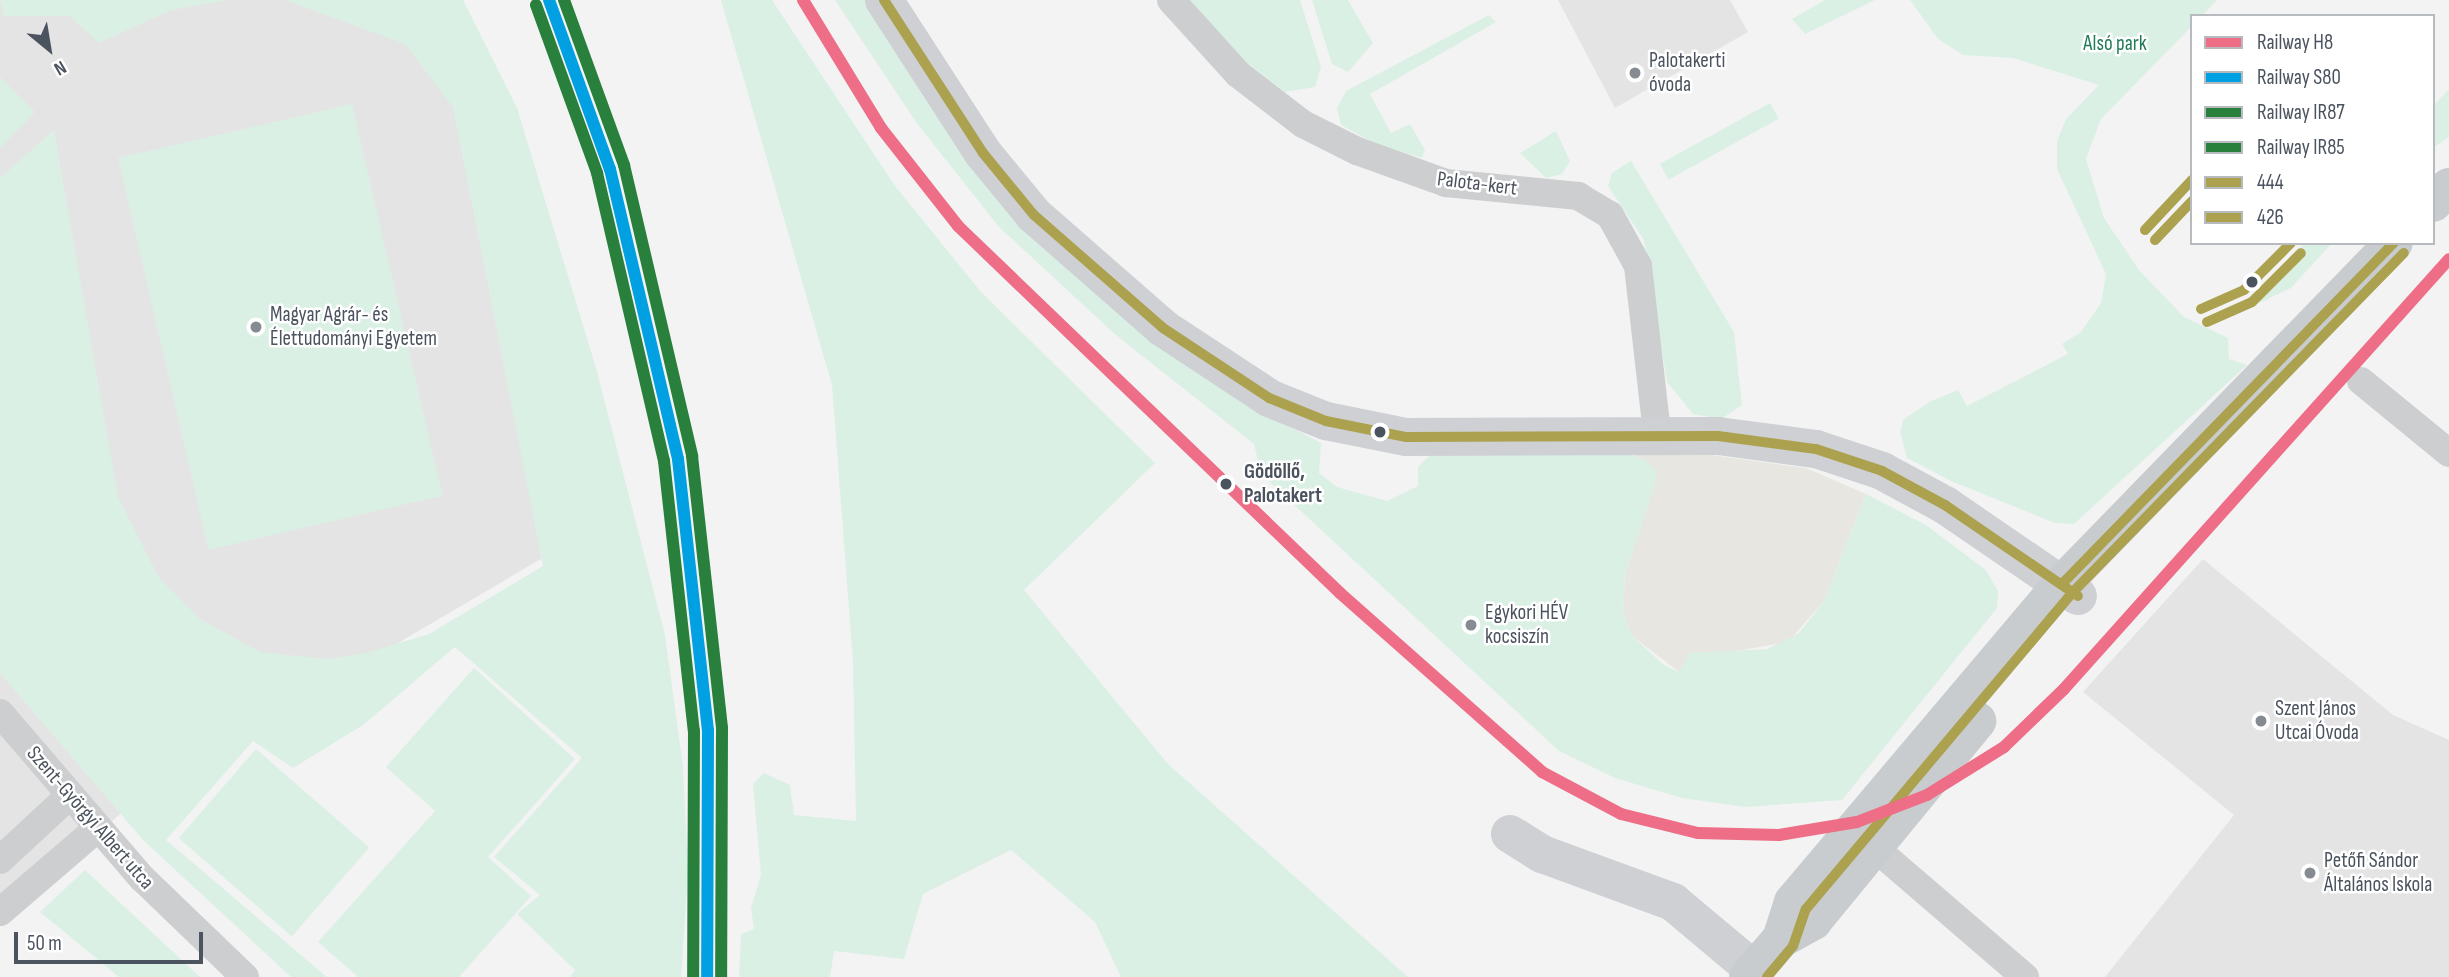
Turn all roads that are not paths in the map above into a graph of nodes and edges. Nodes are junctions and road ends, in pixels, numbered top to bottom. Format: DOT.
graph roads {
  1 [pos="884,0"];
  2 [pos="1171,0"];
  3 [pos="2449,187"];
  4 [pos="2435,201"];
  5 [pos="2392,245"];
  6 [pos="2361,381"];
  7 [pos="1657,434"];
  8 [pos="2449,453"];
  9 [pos="2070,590"];
  10 [pos="0,713"];
  11 [pos="68,797"];
  12 [pos="97,829"];
  13 [pos="1510,834"];
  14 [pos="1875,848"];
  15 [pos="0,860"];
  16 [pos="2,907"];
  17 [pos="1781,939"];
  18 [pos="1751,973"];
  19 [pos="245,977"];
  20 [pos="2025,977"];
  1 -- 7 [label="main road"];
  2 -- 7 [label="street, Palota-kert"];
  3 -- 4 [label="main road"];
  5 -- 9 [label="main road"];
  6 -- 8 [label="street"];
  7 -- 9 [label="main road"];
  9 -- 14 [label="main road"];
  9 -- 17 [label="main road"];
  10 -- 11 [label="street, Szent-Györgyi Albert utca"];
  11 -- 12 [label="street, Szent-Györgyi Albert utca"];
  11 -- 15 [label="street"];
  12 -- 16 [label="street"];
  12 -- 19 [label="street, Szent-Györgyi Albert utca"];
  13 -- 18 [label="main road"];
  14 -- 17 [label="main road"];
  14 -- 20 [label="street"];
  17 -- 18 [label="main road"];
}
